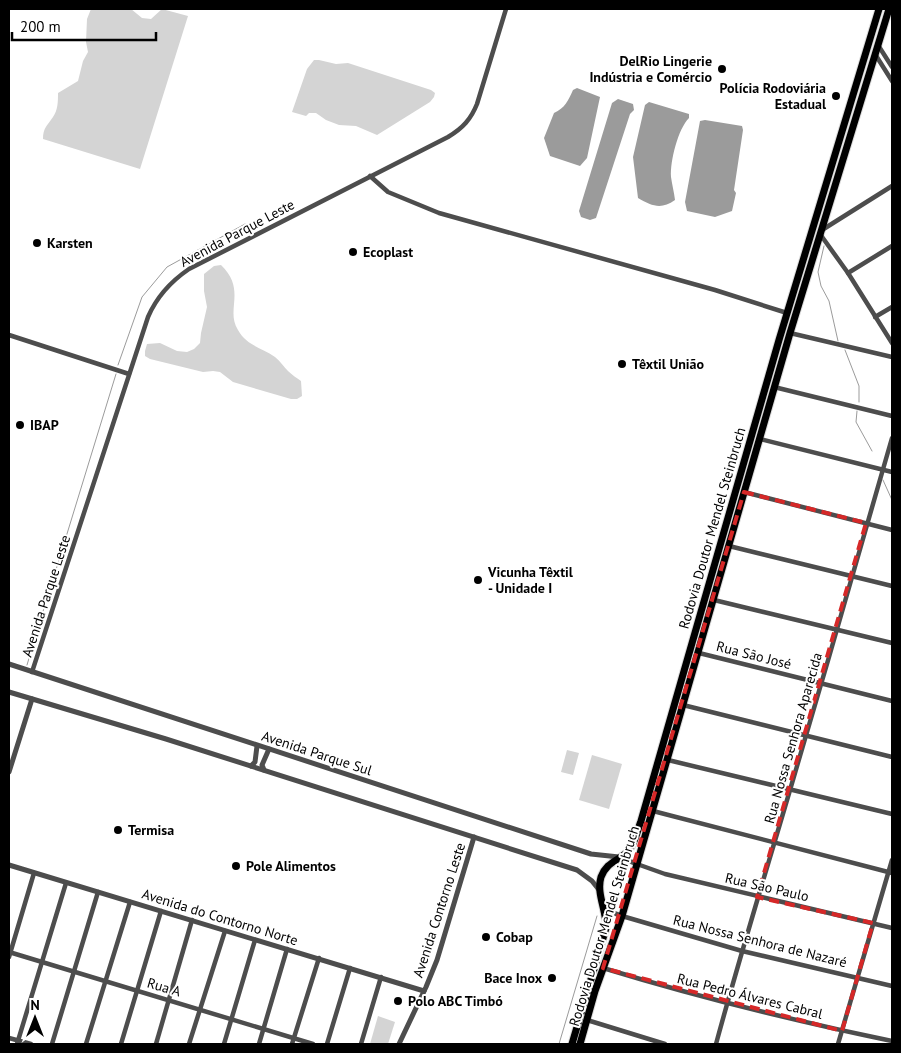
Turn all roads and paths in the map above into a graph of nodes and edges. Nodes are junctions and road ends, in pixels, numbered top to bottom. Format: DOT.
graph roads {
  1 [pos="506,9"];
  2 [pos="879,9"];
  3 [pos="889,9"];
  4 [pos="878,45"];
  5 [pos="875,54"];
  6 [pos="892,67"];
  7 [pos="892,81"];
  8 [pos="370,176"];
  9 [pos="892,186"];
  10 [pos="821,232"];
  11 [pos="892,246"];
  12 [pos="848,274"];
  13 [pos="892,307"];
  14 [pos="787,313"];
  15 [pos="876,317"];
  16 [pos="790,333"];
  17 [pos="9,335"];
  18 [pos="892,343"];
  19 [pos="892,357"];
  20 [pos="130,374"];
  21 [pos="774,387"];
  22 [pos="892,416"];
  23 [pos="892,438"];
  24 [pos="760,439"];
  25 [pos="883,470"];
  26 [pos="892,472"];
  27 [pos="744,492"];
  28 [pos="866,523"];
  29 [pos="892,530"];
  30 [pos="730,546"];
  31 [pos="852,576"];
  32 [pos="892,586"];
  33 [pos="714,600"];
  34 [pos="837,630"];
  35 [pos="892,643"];
  36 [pos="699,653"];
  37 [pos="9,664"];
  38 [pos="32,672"];
  39 [pos="821,683"];
  40 [pos="9,692"];
  41 [pos="32,699"];
  42 [pos="892,701"];
  43 [pos="683,705"];
  44 [pos="805,736"];
  45 [pos="257,746"];
  46 [pos="269,749"];
  47 [pos="892,758"];
  48 [pos="668,760"];
  49 [pos="251,766"];
  50 [pos="264,770"];
  51 [pos="9,772"];
  52 [pos="790,790"];
  53 [pos="653,811"];
  54 [pos="892,814"];
  55 [pos="474,837"];
  56 [pos="774,843"];
  57 [pos="619,857"];
  58 [pos="892,860"];
  59 [pos="637,864"];
  60 [pos="9,865"];
  61 [pos="891,872"];
  62 [pos="34,873"];
  63 [pos="66,883"];
  64 [pos="98,892"];
  65 [pos="600,893"];
  66 [pos="757,897"];
  67 [pos="130,902"];
  68 [pos="161,911"];
  69 [pos="622,916"];
  70 [pos="192,920"];
  71 [pos="873,923"];
  72 [pos="892,928"];
  73 [pos="224,930"];
  74 [pos="255,940"];
  75 [pos="287,949"];
  76 [pos="742,951"];
  77 [pos="9,954"];
  78 [pos="319,958"];
  79 [pos="42,962"];
  80 [pos="350,968"];
  81 [pos="604,968"];
  82 [pos="74,972"];
  83 [pos="382,977"];
  84 [pos="857,978"];
  85 [pos="105,981"];
  86 [pos="892,986"];
  87 [pos="137,991"];
  88 [pos="424,991"];
  89 [pos="169,1000"];
  90 [pos="727,1004"];
  91 [pos="199,1009"];
  92 [pos="232,1020"];
  93 [pos="587,1020"];
  94 [pos="264,1029"];
  95 [pos="842,1030"];
  96 [pos="9,1038"];
  97 [pos="294,1038"];
  98 [pos="892,1041"];
  99 [pos="18,1042"];
  100 [pos="31,1044"];
  101 [pos="52,1044"];
  102 [pos="86,1044"];
  103 [pos="121,1044"];
  104 [pos="156,1044"];
  105 [pos="189,1044"];
  106 [pos="224,1044"];
  107 [pos="259,1044"];
  108 [pos="292,1044"];
  109 [pos="313,1044"];
  110 [pos="327,1044"];
  111 [pos="361,1044"];
  112 [pos="399,1044"];
  113 [pos="572,1044"];
  114 [pos="580,1044"];
  115 [pos="665,1044"];
  116 [pos="716,1044"];
  117 [pos="838,1044"];
  1 -- 8 [label="street, Avenida Parque Leste"];
  2 -- 14 [label="highway, Rodovia Doutor Mendel Steinbruch"];
  3 -- 4 [label="highway, Rodovia Doutor Mendel Steinbruch"];
  4 -- 5 [label="highway, Rodovia Doutor Mendel Steinbruch"];
  4 -- 6 [label="street"];
  5 -- 7 [label="street"];
  5 -- 10 [label="highway, Rodovia Doutor Mendel Steinbruch"];
  8 -- 14 [label="street"];
  8 -- 20 [label="street, Avenida Parque Leste"];
  9 -- 10 [label="street"];
  10 -- 12 [label="street"];
  10 -- 16 [label="highway, Rodovia Doutor Mendel Steinbruch"];
  11 -- 12 [label="street"];
  12 -- 15 [label="street"];
  13 -- 15 [label="street"];
  14 -- 57 [label="highway, Rodovia Doutor Mendel Steinbruch"];
  15 -- 18 [label="street"];
  16 -- 19 [label="street"];
  16 -- 21 [label="highway, Rodovia Doutor Mendel Steinbruch"];
  17 -- 20 [label="street"];
  20 -- 38 [label="street, Avenida Parque Leste"];
  21 -- 22 [label="street"];
  21 -- 24 [label="highway, Rodovia Doutor Mendel Steinbruch"];
  23 -- 25 [label="street, Rua Nossa Senhora Aparecida"];
  24 -- 25 [label="street"];
  24 -- 27 [label="highway, Rodovia Doutor Mendel Steinbruch"];
  25 -- 26 [label="street"];
  25 -- 28 [label="street, Rua Nossa Senhora Aparecida"];
  27 -- 28 [label="street"];
  27 -- 30 [label="highway, Rodovia Doutor Mendel Steinbruch"];
  28 -- 29 [label="street"];
  28 -- 31 [label="street, Rua Nossa Senhora Aparecida"];
  30 -- 31 [label="street"];
  30 -- 33 [label="highway, Rodovia Doutor Mendel Steinbruch"];
  31 -- 32 [label="street"];
  31 -- 34 [label="street, Rua Nossa Senhora Aparecida"];
  33 -- 34 [label="street"];
  33 -- 36 [label="highway, Rodovia Doutor Mendel Steinbruch"];
  34 -- 35 [label="street"];
  34 -- 39 [label="street, Rua Nossa Senhora Aparecida"];
  36 -- 39 [label="street, Rua São José"];
  36 -- 43 [label="highway, Rodovia Doutor Mendel Steinbruch"];
  37 -- 38 [label="street, Avenida Parque Sul"];
  38 -- 45 [label="street, Avenida Parque Sul"];
  39 -- 42 [label="street, Rua São José"];
  39 -- 44 [label="street, Rua Nossa Senhora Aparecida"];
  40 -- 41 [label="street"];
  41 -- 49 [label="street"];
  41 -- 51 [label="street"];
  43 -- 44 [label="street"];
  43 -- 48 [label="highway, Rodovia Doutor Mendel Steinbruch"];
  44 -- 47 [label="street"];
  44 -- 52 [label="street, Rua Nossa Senhora Aparecida"];
  45 -- 46 [label="street, Avenida Parque Sul"];
  45 -- 49 [label="street"];
  46 -- 50 [label="street"];
  46 -- 57 [label="street, Avenida Parque Sul"];
  48 -- 52 [label="street"];
  48 -- 53 [label="highway, Rodovia Doutor Mendel Steinbruch"];
  49 -- 50 [label="street"];
  50 -- 55 [label="street"];
  52 -- 54 [label="street"];
  52 -- 56 [label="street, Rua Nossa Senhora Aparecida"];
  53 -- 56 [label="street"];
  53 -- 59 [label="highway, Rodovia Doutor Mendel Steinbruch"];
  55 -- 65 [label="street"];
  55 -- 88 [label="street, Avenida Contorno Leste"];
  56 -- 61 [label="street"];
  56 -- 66 [label="street, Rua Nossa Senhora Aparecida"];
  57 -- 59 [label="street, Avenida Parque Sul"];
  57 -- 65 [label="highway, Rodovia Doutor Mendel Steinbruch"];
  58 -- 61 [label="street"];
  59 -- 66 [label="street, Rua São Paulo"];
  59 -- 69 [label="highway, Rodovia Doutor Mendel Steinbruch"];
  60 -- 62 [label="street, Avenida do Contorno Norte"];
  61 -- 71 [label="street"];
  62 -- 63 [label="street, Avenida do Contorno Norte"];
  62 -- 77 [label="street"];
  63 -- 64 [label="street, Avenida do Contorno Norte"];
  63 -- 79 [label="street"];
  64 -- 67 [label="street, Avenida do Contorno Norte"];
  64 -- 82 [label="street"];
  65 -- 69 [label="street"];
  65 -- 113 [label="highway, Rodovia Doutor Mendel Steinbruch"];
  66 -- 71 [label="street, Rua São Paulo"];
  66 -- 76 [label="street, Rua Nossa Senhora Aparecida"];
  67 -- 68 [label="street, Avenida do Contorno Norte"];
  67 -- 85 [label="street"];
  68 -- 70 [label="street, Avenida do Contorno Norte"];
  68 -- 87 [label="street"];
  69 -- 76 [label="street, Rua Nossa Senhora de Nazaré"];
  69 -- 81 [label="highway, Rodovia Doutor Mendel Steinbruch"];
  70 -- 73 [label="street, Avenida do Contorno Norte"];
  70 -- 89 [label="street"];
  71 -- 72 [label="street, Rua São Paulo"];
  71 -- 84 [label="street"];
  73 -- 74 [label="street, Avenida do Contorno Norte"];
  73 -- 91 [label="street"];
  74 -- 75 [label="street, Avenida do Contorno Norte"];
  74 -- 92 [label="street"];
  75 -- 78 [label="street, Avenida do Contorno Norte"];
  75 -- 94 [label="street"];
  76 -- 84 [label="street, Rua Nossa Senhora de Nazaré"];
  76 -- 90 [label="street, Rua Nossa Senhora Aparecida"];
  77 -- 79 [label="street, Rua A"];
  78 -- 80 [label="street, Avenida do Contorno Norte"];
  78 -- 97 [label="street"];
  79 -- 82 [label="street, Rua A"];
  79 -- 99 [label="street"];
  80 -- 83 [label="street, Avenida do Contorno Norte"];
  80 -- 110 [label="street"];
  81 -- 90 [label="street, Rua Pedro Álvares Cabral"];
  81 -- 93 [label="highway, Rodovia Doutor Mendel Steinbruch"];
  82 -- 85 [label="street, Rua A"];
  82 -- 101 [label="street"];
  83 -- 88 [label="street, Avenida do Contorno Norte"];
  83 -- 111 [label="street"];
  84 -- 86 [label="street, Rua Nossa Senhora de Nazaré"];
  84 -- 95 [label="street"];
  85 -- 87 [label="street, Rua A"];
  85 -- 102 [label="street"];
  87 -- 89 [label="street, Rua A"];
  87 -- 103 [label="street"];
  88 -- 112 [label="street, Avenida Contorno Leste"];
  89 -- 91 [label="street, Rua A"];
  89 -- 104 [label="street"];
  90 -- 95 [label="street, Rua Pedro Álvares Cabral"];
  90 -- 116 [label="street, Rua Nossa Senhora Aparecida"];
  91 -- 92 [label="street, Rua A"];
  91 -- 105 [label="street"];
  92 -- 94 [label="street, Rua A"];
  92 -- 106 [label="street"];
  93 -- 114 [label="highway, Rodovia Doutor Mendel Steinbruch"];
  93 -- 115 [label="street"];
  94 -- 97 [label="street, Rua A"];
  94 -- 107 [label="street"];
  95 -- 98 [label="street, Rua Pedro Álvares Cabral"];
  95 -- 117 [label="street"];
  96 -- 99 [label="street"];
  97 -- 108 [label="street"];
  97 -- 109 [label="street, Rua A"];
  99 -- 100 [label="street"];
}
